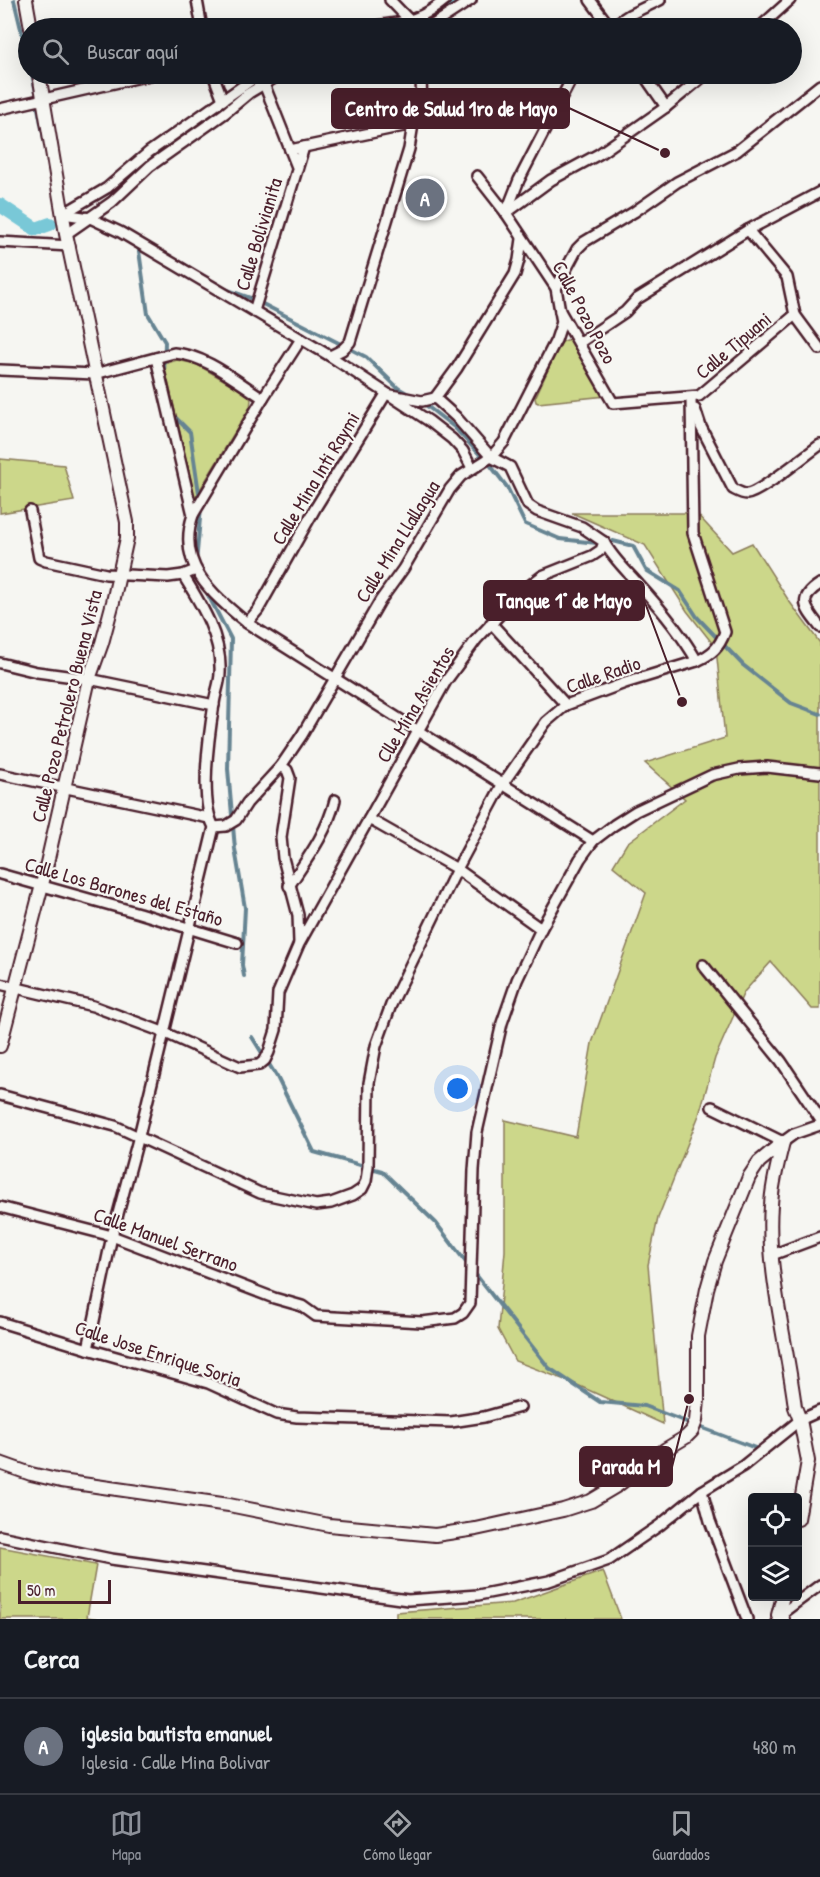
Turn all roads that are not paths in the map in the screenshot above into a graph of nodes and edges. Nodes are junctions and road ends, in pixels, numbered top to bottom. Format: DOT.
graph roads {
  1 [pos="26,0"];
  2 [pos="197,0"];
  3 [pos="390,0"];
  4 [pos="445,0"];
  5 [pos="471,0"];
  6 [pos="590,0"];
  7 [pos="660,0"];
  8 [pos="790,0"];
  9 [pos="29,18"];
  10 [pos="200,18"];
  11 [pos="407,18"];
  12 [pos="424,18"];
  13 [pos="443,18"];
  14 [pos="603,18"];
  15 [pos="624,18"];
  16 [pos="770,18"];
  17 [pos="41,84"];
  18 [pos="110,84"];
  19 [pos="217,84"];
  20 [pos="246,84"];
  21 [pos="264,84"];
  22 [pos="421,84"];
  23 [pos="569,84"];
  24 [pos="650,84"];
  25 [pos="694,84"];
  26 [pos="820,85"];
  27 [pos="43,99"];
  28 [pos="223,100"];
  29 [pos="666,107"];
  30 [pos="0,109"];
  31 [pos="413,124"];
  32 [pos="304,147"];
  33 [pos="290,150"];
  34 [pos="297,168"];
  35 [pos="477,176"];
  36 [pos="820,192"];
  37 [pos="506,213"];
  38 [pos="63,214"];
  39 [pos="90,218"];
  40 [pos="748,230"];
  41 [pos="522,239"];
  42 [pos="68,240"];
  43 [pos="0,242"];
  44 [pos="556,288"];
  45 [pos="254,311"];
  46 [pos="560,311"];
  47 [pos="795,315"];
  48 [pos="301,339"];
  49 [pos="579,343"];
  50 [pos="820,349"];
  51 [pos="330,356"];
  52 [pos="156,358"];
  53 [pos="0,370"];
  54 [pos="95,374"];
  55 [pos="386,394"];
  56 [pos="263,398"];
  57 [pos="435,398"];
  58 [pos="691,398"];
  59 [pos="820,445"];
  60 [pos="491,457"];
  61 [pos="472,468"];
  62 [pos="30,511"];
  63 [pos="193,515"];
  64 [pos="604,542"];
  65 [pos="196,570"];
  66 [pos="119,573"];
  67 [pos="183,575"];
  68 [pos="820,584"];
  69 [pos="248,623"];
  70 [pos="491,623"];
  71 [pos="820,627"];
  72 [pos="697,661"];
  73 [pos="0,663"];
  74 [pos="89,679"];
  75 [pos="336,679"];
  76 [pos="214,705"];
  77 [pos="566,705"];
  78 [pos="418,730"];
  79 [pos="281,766"];
  80 [pos="820,773"];
  81 [pos="0,774"];
  82 [pos="502,785"];
  83 [pos="65,788"];
  84 [pos="335,800"];
  85 [pos="369,819"];
  86 [pos="211,823"];
  87 [pos="593,842"];
  88 [pos="457,869"];
  89 [pos="0,874"];
  90 [pos="42,885"];
  91 [pos="289,886"];
  92 [pos="189,928"];
  93 [pos="542,928"];
  94 [pos="237,943"];
  95 [pos="299,944"];
  96 [pos="703,965"];
  97 [pos="0,984"];
  98 [pos="16,987"];
  99 [pos="163,1032"];
  100 [pos="0,1046"];
  101 [pos="0,1095"];
  102 [pos="712,1107"];
  103 [pos="820,1119"];
  104 [pos="820,1125"];
  105 [pos="140,1136"];
  106 [pos="783,1142"];
  107 [pos="0,1207"];
  108 [pos="112,1236"];
  109 [pos="820,1237"];
  110 [pos="772,1255"];
  111 [pos="0,1322"];
  112 [pos="88,1349"];
  113 [pos="520,1407"];
  114 [pos="820,1411"];
  115 [pos="800,1420"];
  116 [pos="0,1463"];
  117 [pos="702,1491"];
  118 [pos="802,1496"];
  119 [pos="0,1536"];
  120 [pos="820,1585"];
  121 [pos="782,1601"];
  122 [pos="779,1618"];
  123 [pos="747,1619"];
  1 -- 9 [label="street"];
  2 -- 10 [label="street"];
  3 -- 11 [label="street"];
  4 -- 12 [label="street"];
  5 -- 13 [label="street"];
  6 -- 14 [label="street"];
  7 -- 15 [label="street"];
  8 -- 16 [label="street"];
  17 -- 27 [label="street, Calle Pozo Petrolero Buena Vista"];
  18 -- 27 [label="street"];
  19 -- 28 [label="street"];
  20 -- 28 [label="street"];
  21 -- 33 [label="street, Calle Bolivianita"];
  21 -- 39 [label="street"];
  22 -- 31 [label="street"];
  23 -- 37 [label="street"];
  24 -- 29 [label="street"];
  25 -- 29 [label="street"];
  26 -- 44 [label="street"];
  27 -- 30 [label="street"];
  27 -- 38 [label="street, Calle Pozo Petrolero Buena Vista"];
  28 -- 38 [label="street"];
  29 -- 37 [label="street"];
  31 -- 32 [label="street"];
  31 -- 51 [label="street"];
  32 -- 33 [label="street"];
  32 -- 34 [label="street, Calle Bolivianita"];
  33 -- 34 [label="street, Calle Bolivianita"];
  34 -- 45 [label="street, Calle Bolivianita"];
  35 -- 37 [label="street, Calle Pozo Pozo"];
  36 -- 40 [label="street"];
  37 -- 41 [label="street, Calle Pozo Pozo"];
  38 -- 39 [label="street"];
  38 -- 42 [label="street, Calle Pozo Petrolero Buena Vista"];
  39 -- 42 [label="street"];
  39 -- 45 [label="street"];
  40 -- 47 [label="street"];
  40 -- 49 [label="street"];
  41 -- 44 [label="street, Calle Pozo Pozo"];
  41 -- 57 [label="street"];
  42 -- 43 [label="street"];
  42 -- 54 [label="street, Calle Pozo Petrolero Buena Vista"];
  44 -- 46 [label="street, Calle Pozo Pozo"];
  45 -- 48 [label="street"];
  46 -- 49 [label="street, Calle Pozo Pozo"];
  46 -- 60 [label="street, Calle Mina Llallagua"];
  47 -- 50 [label="street"];
  47 -- 58 [label="street, Calle Tipuani"];
  48 -- 51 [label="street"];
  48 -- 56 [label="street"];
  49 -- 58 [label="street, Calle Pozo Pozo"];
  51 -- 55 [label="street"];
  52 -- 54 [label="street"];
  52 -- 56 [label="street"];
  52 -- 63 [label="street"];
  53 -- 54 [label="street"];
  54 -- 66 [label="street, Calle Pozo Petrolero Buena Vista"];
  55 -- 57 [label="street"];
  55 -- 61 [label="street"];
  55 -- 69 [label="street, Calle Mina Inti Raymi"];
  56 -- 63 [label="street"];
  57 -- 60 [label="street"];
  58 -- 59 [label="street"];
  58 -- 72 [label="street, Calle Radio"];
  60 -- 61 [label="street, Calle Mina Llallagua"];
  60 -- 64 [label="street"];
  61 -- 75 [label="street, Calle Mina Llallagua"];
  62 -- 66 [label="street"];
  63 -- 65 [label="street"];
  64 -- 70 [label="street, Clle Mina Asientos"];
  64 -- 72 [label="street"];
  65 -- 67 [label="street"];
  65 -- 69 [label="street"];
  66 -- 67 [label="street"];
  66 -- 74 [label="street, Calle Pozo Petrolero Buena Vista"];
  67 -- 76 [label="street"];
  68 -- 71 [label="street"];
  69 -- 75 [label="street"];
  70 -- 77 [label="street"];
  70 -- 78 [label="street, Clle Mina Asientos"];
  72 -- 77 [label="street, Calle Radio"];
  73 -- 74 [label="street"];
  74 -- 76 [label="street"];
  74 -- 83 [label="street, Calle Pozo Petrolero Buena Vista"];
  75 -- 78 [label="street"];
  75 -- 79 [label="street, Calle Mina Llallagua"];
  76 -- 86 [label="street"];
  77 -- 82 [label="street, Calle Radio"];
  78 -- 82 [label="street"];
  78 -- 85 [label="street, Clle Mina Asientos"];
  79 -- 86 [label="street, Calle Mina Llallagua"];
  79 -- 91 [label="street"];
  80 -- 87 [label="street"];
  81 -- 83 [label="street"];
  82 -- 87 [label="street"];
  82 -- 88 [label="street, Calle Radio"];
  83 -- 86 [label="street"];
  83 -- 90 [label="street, Calle Pozo Petrolero Buena Vista"];
  84 -- 91 [label="street"];
  85 -- 88 [label="street"];
  85 -- 95 [label="street, Clle Mina Asientos"];
  86 -- 92 [label="street"];
  87 -- 93 [label="street"];
  88 -- 93 [label="street"];
  88 -- 105 [label="street, Calle Radio"];
  89 -- 90 [label="street, Calle Los Barones del Estaño"];
  90 -- 92 [label="street, Calle Los Barones del Estaño"];
  90 -- 98 [label="street, Calle Pozo Petrolero Buena Vista"];
  91 -- 95 [label="street"];
  92 -- 94 [label="street, Calle Los Barones del Estaño"];
  92 -- 99 [label="street"];
  93 -- 108 [label="street, Calle Manuel Serrano"];
  95 -- 99 [label="street, Clle Mina Asientos"];
  96 -- 103 [label="street"];
  97 -- 98 [label="street"];
  98 -- 99 [label="street"];
  98 -- 100 [label="street, Calle Pozo Petrolero Buena Vista"];
  99 -- 105 [label="street"];
  101 -- 105 [label="street"];
  102 -- 106 [label="street"];
  104 -- 106 [label="street"];
  105 -- 108 [label="street"];
  106 -- 110 [label="street"];
  106 -- 116 [label="street"];
  107 -- 108 [label="street, Calle Manuel Serrano"];
  108 -- 112 [label="street"];
  109 -- 110 [label="street"];
  110 -- 115 [label="street"];
  111 -- 112 [label="street, Calle Jose Enrique Soria"];
  112 -- 113 [label="street, Calle Jose Enrique Soria"];
  114 -- 115 [label="street"];
  115 -- 117 [label="street"];
  115 -- 118 [label="street"];
  117 -- 119 [label="street"];
  117 -- 123 [label="street"];
  120 -- 122 [label="street"];
  121 -- 122 [label="street"];
}
